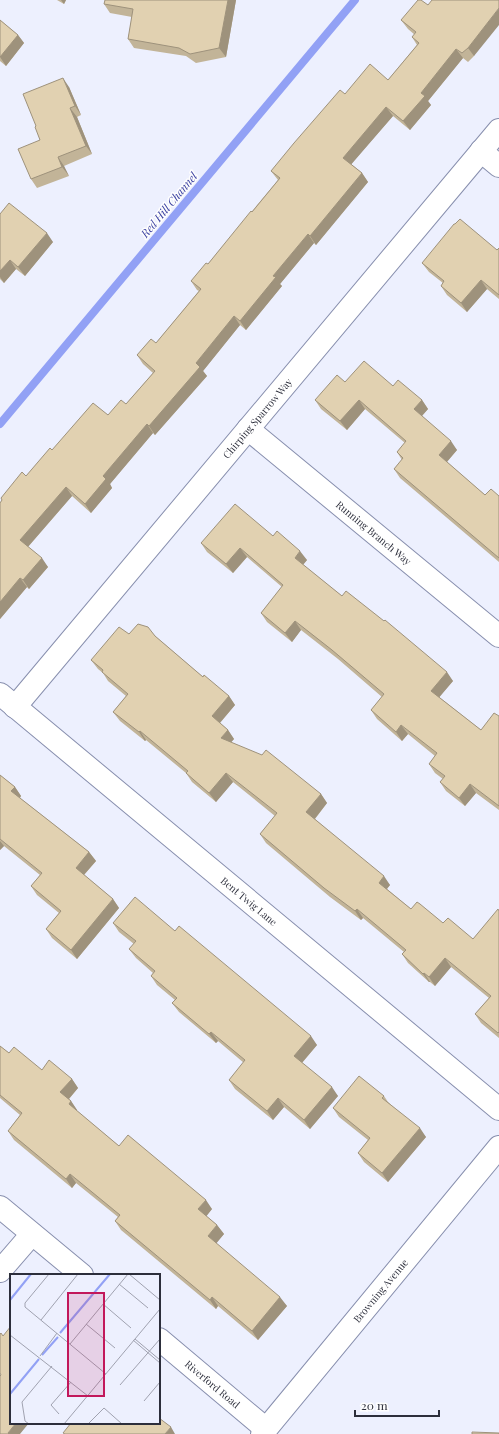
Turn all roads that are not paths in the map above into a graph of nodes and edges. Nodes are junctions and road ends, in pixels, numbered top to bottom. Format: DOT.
graph roads {
  1 [pos="499,130"];
  2 [pos="481,151"];
  3 [pos="499,166"];
  4 [pos="248,429"];
  5 [pos="499,636"];
  6 [pos="8,700"];
  7 [pos="499,1109"];
  8 [pos="499,1147"];
  9 [pos="0,1207"];
  10 [pos="32,1234"];
  11 [pos="0,1271"];
  12 [pos="81,1274"];
  13 [pos="160,1340"];
  14 [pos="264,1431"];
  1 -- 2 [label="street, Chirping Sparrow Way"];
  2 -- 3 [label="street"];
  2 -- 4 [label="street, Chirping Sparrow Way"];
  4 -- 5 [label="street, Running Branch Way"];
  4 -- 6 [label="street, Chirping Sparrow Way"];
  6 -- 7 [label="street, Bent Twig Lane"];
  8 -- 14 [label="street, Browning Avenue"];
  9 -- 10 [label="street"];
  10 -- 11 [label="street"];
  10 -- 12 [label="street"];
  13 -- 14 [label="street, Riverford Road"];
}
